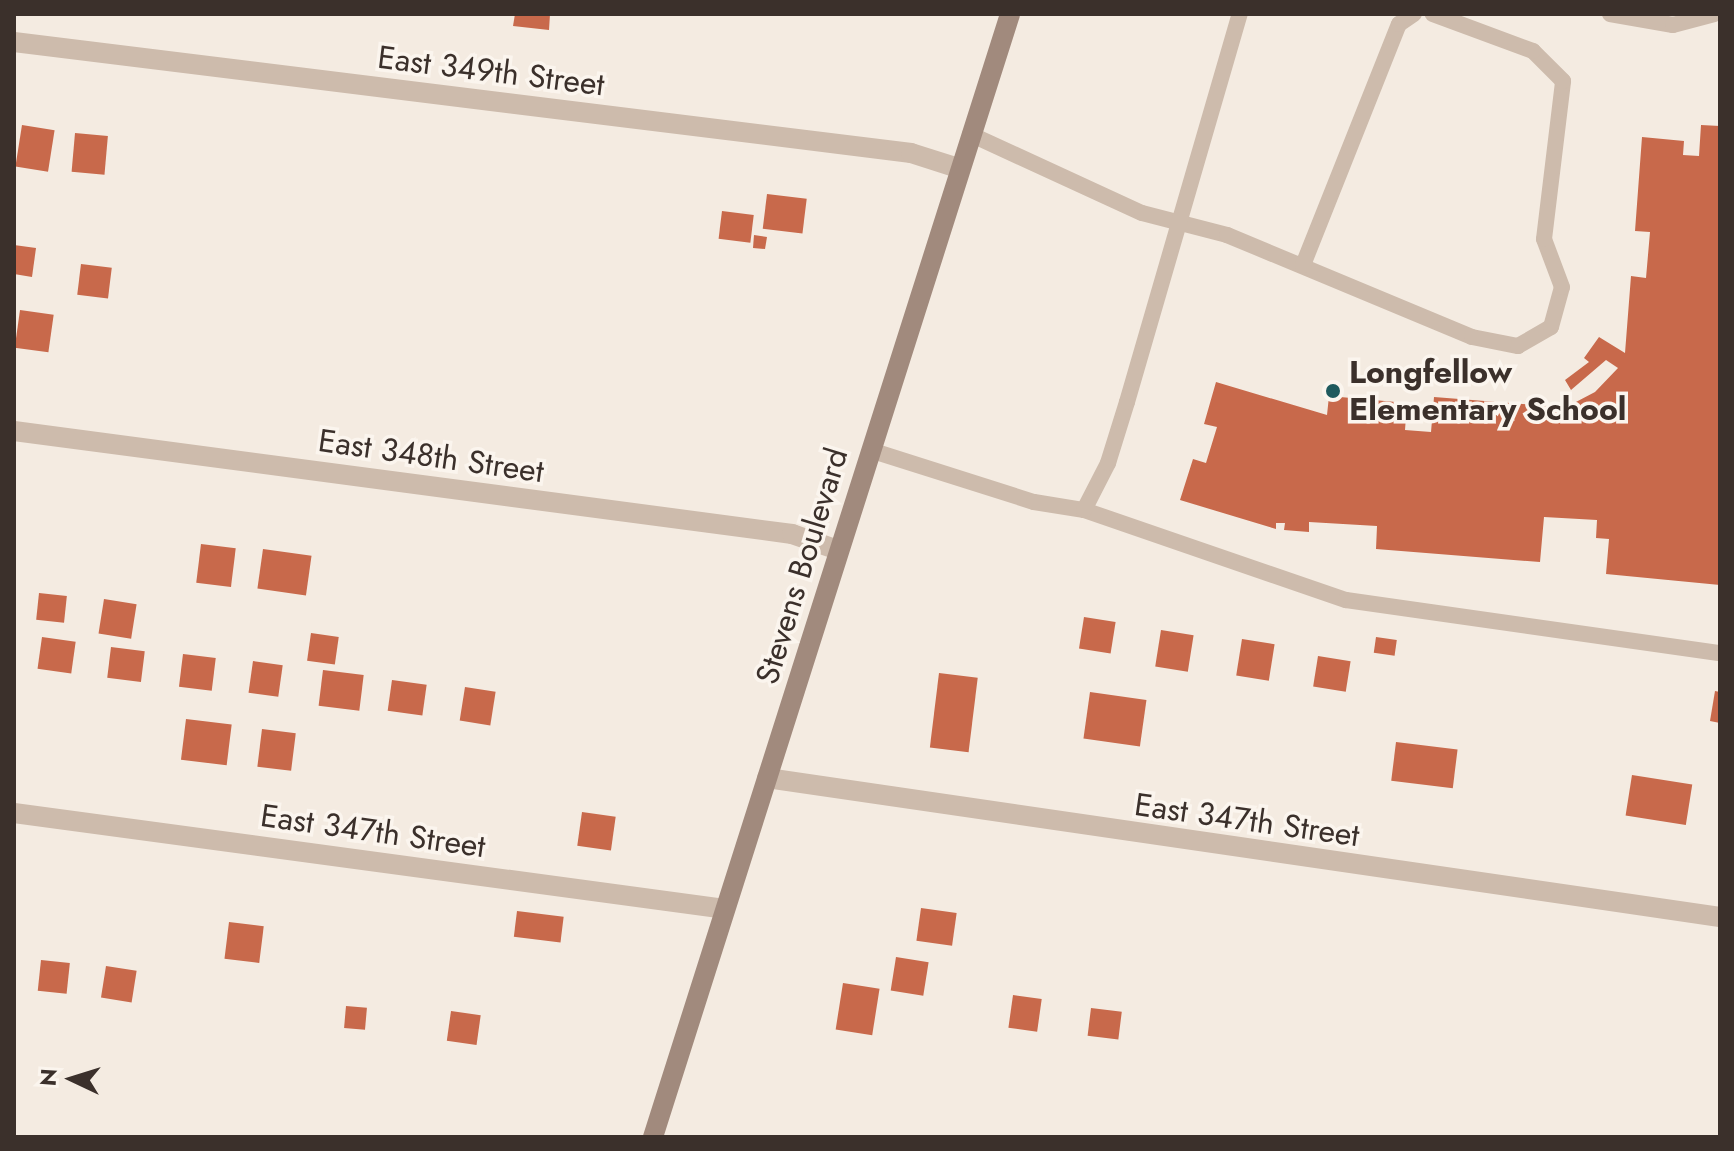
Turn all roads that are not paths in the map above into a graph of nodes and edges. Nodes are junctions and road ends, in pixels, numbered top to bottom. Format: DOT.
graph roads {
  1 [pos="1010,14"];
  2 [pos="1240,14"];
  3 [pos="1414,14"];
  4 [pos="1433,14"];
  5 [pos="1610,14"];
  6 [pos="1715,14"];
  7 [pos="14,42"];
  8 [pos="970,134"];
  9 [pos="958,168"];
  10 [pos="1180,223"];
  11 [pos="1303,265"];
  12 [pos="14,431"];
  13 [pos="870,450"];
  14 [pos="1084,510"];
  15 [pos="838,550"];
  16 [pos="1720,653"];
  17 [pos="767,778"];
  18 [pos="14,813"];
  19 [pos="725,909"];
  20 [pos="1720,917"];
  21 [pos="653,1137"];
  1 -- 8 [label="street, Stevens Boulevard"];
  2 -- 10 [label="lane"];
  3 -- 11 [label="lane"];
  4 -- 11 [label="lane"];
  5 -- 6 [label="lane"];
  7 -- 9 [label="street, East 349th Street"];
  8 -- 9 [label="street, Stevens Boulevard"];
  8 -- 10 [label="lane"];
  9 -- 13 [label="street, Stevens Boulevard"];
  10 -- 11 [label="lane"];
  10 -- 14 [label="lane"];
  12 -- 15 [label="street, East 348th Street"];
  13 -- 14 [label="lane"];
  13 -- 15 [label="street, Stevens Boulevard"];
  14 -- 16 [label="lane"];
  15 -- 17 [label="street, Stevens Boulevard"];
  17 -- 19 [label="street, Stevens Boulevard"];
  17 -- 20 [label="street, East 347th Street"];
  18 -- 19 [label="street, East 347th Street"];
  19 -- 21 [label="street, Stevens Boulevard"];
}
